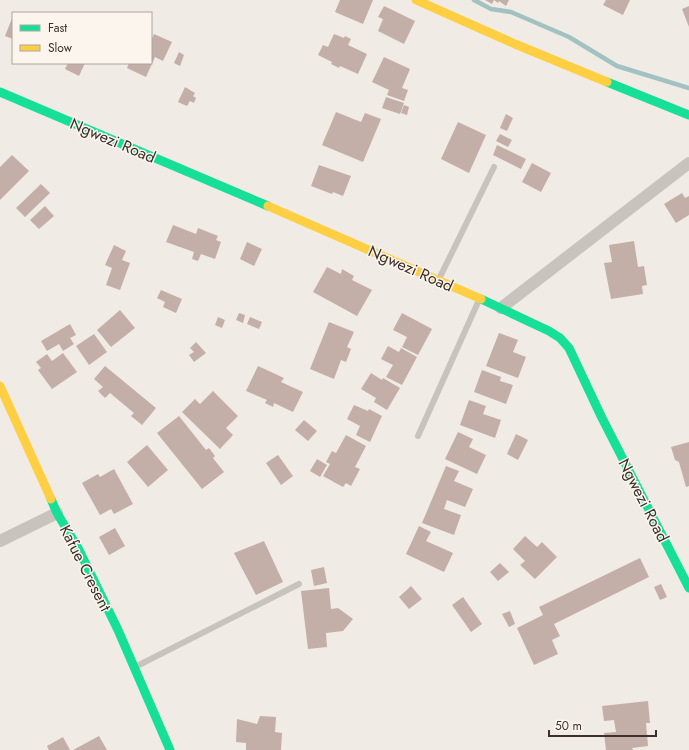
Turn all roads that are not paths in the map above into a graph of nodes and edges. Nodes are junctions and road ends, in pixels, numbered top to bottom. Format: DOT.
graph roads {
  1 [pos="416,0"];
  2 [pos="0,92"];
  3 [pos="689,115"];
  4 [pos="689,162"];
  5 [pos="494,167"];
  6 [pos="438,280"];
  7 [pos="480,298"];
  8 [pos="501,308"];
  9 [pos="0,386"];
  10 [pos="418,436"];
  11 [pos="57,513"];
  12 [pos="0,541"];
  13 [pos="299,584"];
  14 [pos="689,588"];
  15 [pos="135,667"];
  16 [pos="170,750"];
  1 -- 3 [label="street"];
  2 -- 6 [label="street, Ngwezi Road"];
  4 -- 8 [label="street"];
  5 -- 6 [label="lane"];
  6 -- 7 [label="street, Ngwezi Road"];
  7 -- 8 [label="street, Ngwezi Road"];
  7 -- 10 [label="lane"];
  8 -- 14 [label="street, Ngwezi Road"];
  9 -- 11 [label="street, Kafue Cresent"];
  11 -- 12 [label="street"];
  11 -- 15 [label="street, Kafue Cresent"];
  13 -- 15 [label="lane"];
  15 -- 16 [label="street, Kafue Cresent"];
}
